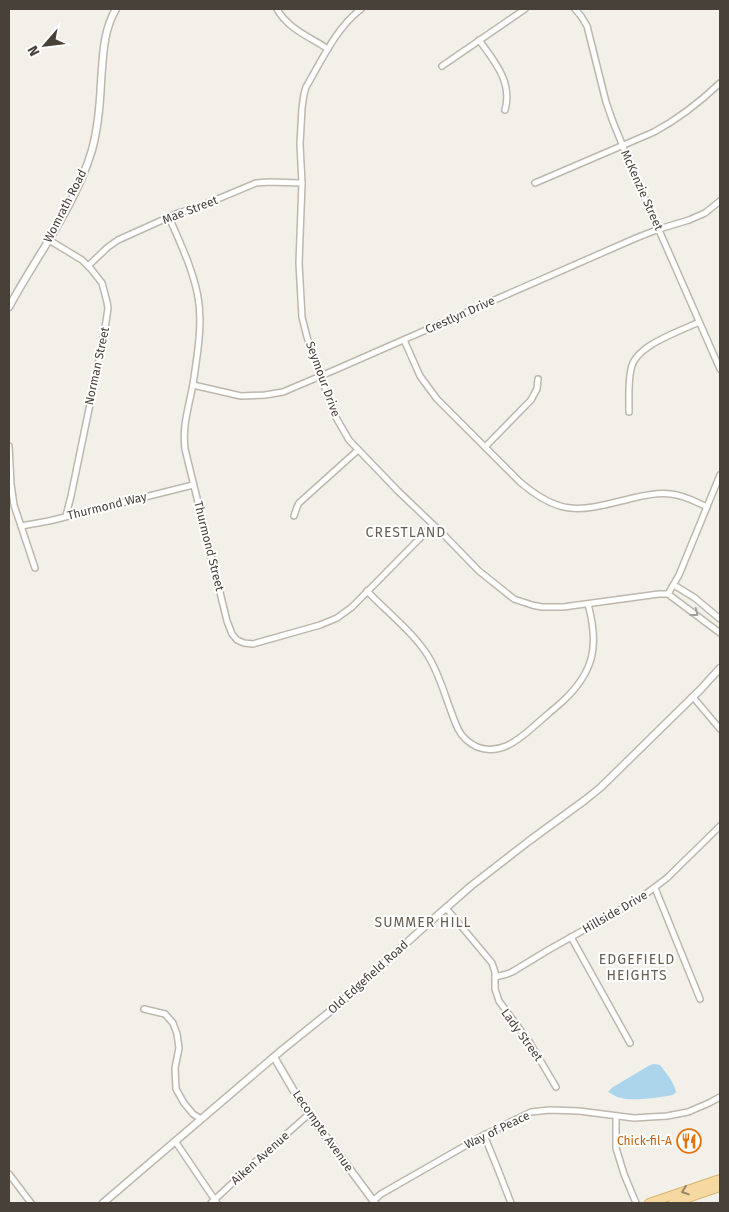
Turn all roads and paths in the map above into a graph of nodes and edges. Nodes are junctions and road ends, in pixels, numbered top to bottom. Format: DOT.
graph roads {
  1 [pos="116,9"];
  2 [pos="277,9"];
  3 [pos="362,9"];
  4 [pos="525,9"];
  5 [pos="574,9"];
  6 [pos="479,40"];
  7 [pos="328,49"];
  8 [pos="442,66"];
  9 [pos="720,83"];
  10 [pos="505,110"];
  11 [pos="622,145"];
  12 [pos="535,182"];
  13 [pos="302,183"];
  14 [pos="720,201"];
  15 [pos="169,217"];
  16 [pos="659,229"];
  17 [pos="49,240"];
  18 [pos="88,266"];
  19 [pos="9,307"];
  20 [pos="699,322"];
  21 [pos="404,340"];
  22 [pos="720,369"];
  23 [pos="320,375"];
  24 [pos="538,379"];
  25 [pos="192,385"];
  26 [pos="629,412"];
  27 [pos="9,446"];
  28 [pos="485,447"];
  29 [pos="358,450"];
  30 [pos="720,475"];
  31 [pos="193,485"];
  32 [pos="707,507"];
  33 [pos="66,516"];
  34 [pos="294,516"];
  35 [pos="433,525"];
  36 [pos="21,526"];
  37 [pos="35,568"];
  38 [pos="674,585"];
  39 [pos="367,591"];
  40 [pos="668,594"];
  41 [pos="588,604"];
  42 [pos="720,619"];
  43 [pos="720,633"];
  44 [pos="720,668"];
  45 [pos="693,697"];
  46 [pos="720,729"];
  47 [pos="719,830"];
  48 [pos="655,888"];
  49 [pos="446,908"];
  50 [pos="571,937"];
  51 [pos="496,977"];
  52 [pos="700,999"];
  53 [pos="144,1009"];
  54 [pos="630,1043"];
  55 [pos="274,1057"];
  56 [pos="556,1087"];
  57 [pos="720,1097"];
  58 [pos="309,1114"];
  59 [pos="616,1117"];
  60 [pos="201,1119"];
  61 [pos="484,1135"];
  62 [pos="175,1141"];
  63 [pos="9,1174"];
  64 [pos="720,1179"];
  65 [pos="720,1187"];
  66 [pos="214,1202"];
  67 [pos="374,1202"];
  68 [pos="31,1203"];
  69 [pos="103,1203"];
  70 [pos="511,1203"];
  71 [pos="636,1203"];
  72 [pos="649,1203"];
  73 [pos="673,1203"];
  1 -- 17 [label="street, Womrath Road"];
  2 -- 7 [label="street"];
  3 -- 7 [label="street, Seymour Drive"];
  4 -- 6 [label="street"];
  5 -- 11 [label="street, McKenzie Street"];
  6 -- 8 [label="street"];
  6 -- 10 [label="street"];
  7 -- 13 [label="street, Seymour Drive"];
  9 -- 11 [label="street"];
  11 -- 12 [label="street"];
  11 -- 16 [label="street, McKenzie Street"];
  13 -- 15 [label="street, Mae Street"];
  13 -- 23 [label="street, Seymour Drive"];
  14 -- 16 [label="street, Crestlyn Drive"];
  15 -- 18 [label="street, Mae Street"];
  15 -- 25 [label="street, Thurmond Street"];
  16 -- 20 [label="street, McKenzie Street"];
  16 -- 21 [label="street, Crestlyn Drive"];
  17 -- 18 [label="street, Norman Street"];
  17 -- 19 [label="street, Womrath Road"];
  18 -- 33 [label="street, Norman Street"];
  20 -- 22 [label="street, McKenzie Street"];
  20 -- 26 [label="street"];
  21 -- 23 [label="street, Crestlyn Drive"];
  21 -- 28 [label="street"];
  23 -- 25 [label="street, Crestlyn Drive"];
  23 -- 29 [label="street, Seymour Drive"];
  24 -- 28 [label="street"];
  25 -- 31 [label="street, Thurmond Street"];
  27 -- 36 [label="street"];
  28 -- 32 [label="street"];
  29 -- 34 [label="street"];
  29 -- 35 [label="street, Seymour Drive"];
  30 -- 32 [label="street"];
  31 -- 33 [label="street, Thurmond Way"];
  31 -- 39 [label="street, Thurmond Street"];
  32 -- 38 [label="street"];
  33 -- 36 [label="street, Thurmond Way"];
  35 -- 39 [label="street, Thurmond Street"];
  35 -- 41 [label="street, Seymour Drive"];
  36 -- 37 [label="street"];
  38 -- 40 [label="street"];
  38 -- 42 [label="street"];
  39 -- 41 [label="street"];
  40 -- 41 [label="street, Seymour Drive"];
  40 -- 43 [label="street, one-way"];
  44 -- 45 [label="street, Old Edgefield Road"];
  45 -- 46 [label="street"];
  45 -- 49 [label="street, Old Edgefield Road"];
  47 -- 48 [label="street, Hillside Drive"];
  48 -- 50 [label="street, Hillside Drive"];
  48 -- 52 [label="street"];
  49 -- 51 [label="street, Lady Street"];
  49 -- 55 [label="street, Old Edgefield Road"];
  50 -- 51 [label="street, Hillside Drive"];
  50 -- 54 [label="street"];
  51 -- 56 [label="street, Lady Street"];
  53 -- 60 [label="street"];
  55 -- 58 [label="street, Lecompte Avenue"];
  55 -- 60 [label="street, Old Edgefield Road"];
  57 -- 59 [label="street, Way of Peace"];
  58 -- 66 [label="street, Aiken Avenue"];
  58 -- 67 [label="street, Lecompte Avenue"];
  59 -- 61 [label="street, Way of Peace"];
  59 -- 71 [label="street"];
  60 -- 62 [label="street, Old Edgefield Road"];
  61 -- 67 [label="street, Way of Peace"];
  61 -- 70 [label="street"];
  62 -- 66 [label="street"];
  62 -- 69 [label="street, Old Edgefield Road"];
  63 -- 68 [label="street"];
  64 -- 72 [label="main road, one-way"];
  65 -- 73 [label="main road"];
}
